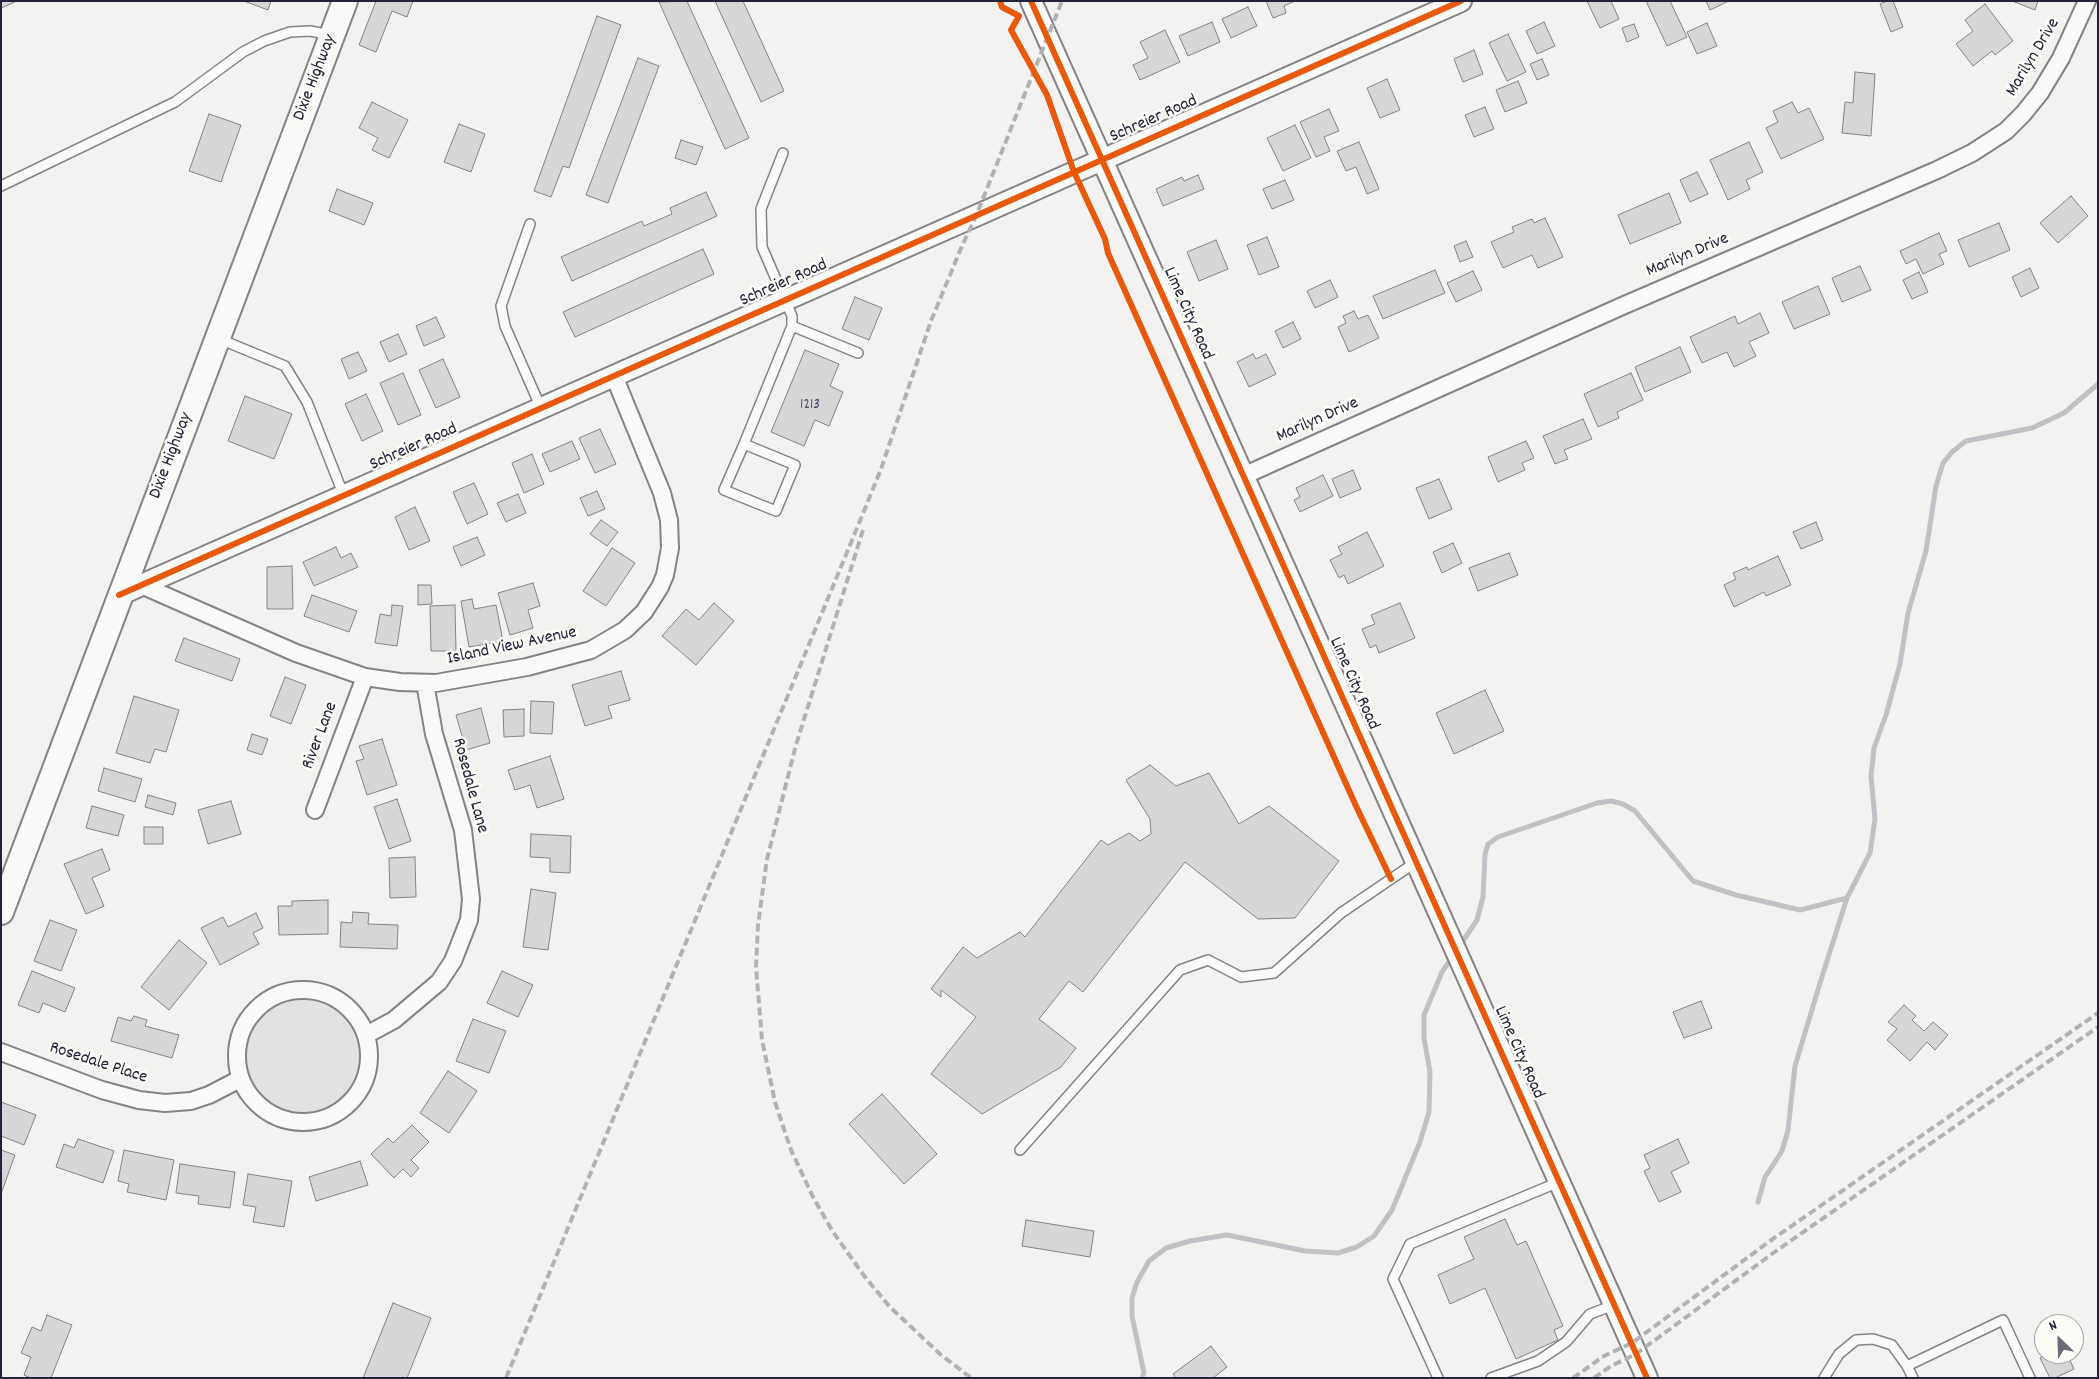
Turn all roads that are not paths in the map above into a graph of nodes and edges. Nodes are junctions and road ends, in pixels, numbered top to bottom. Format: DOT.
graph roads {
  1 [pos="345,1"];
  2 [pos="1032,1"];
  3 [pos="2087,1"];
  4 [pos="1460,2"];
  5 [pos="332,35"];
  6 [pos="782,153"];
  7 [pos="1103,160"];
  8 [pos="1,186"];
  9 [pos="530,224"];
  10 [pos="786,300"];
  11 [pos="792,326"];
  12 [pos="217,338"];
  13 [pos="858,353"];
  14 [pos="614,376"];
  15 [pos="541,408"];
  16 [pos="744,444"];
  17 [pos="1243,476"];
  18 [pos="344,496"];
  19 [pos="141,585"];
  20 [pos="119,595"];
  21 [pos="365,677"];
  22 [pos="425,683"];
  23 [pos="315,810"];
  24 [pos="1416,862"];
  25 [pos="1,912"];
  26 [pos="366,1035"];
  27 [pos="1,1052"];
  28 [pos="240,1079"];
  29 [pos="1020,1150"];
  30 [pos="1559,1182"];
  31 [pos="1614,1305"];
  32 [pos="1907,1366"];
  33 [pos="1438,1378"];
  34 [pos="1491,1378"];
  35 [pos="1647,1378"];
  36 [pos="1824,1378"];
  37 [pos="1913,1378"];
  38 [pos="2030,1378"];
  1 -- 5 [label="main road, Dixie Highway"];
  2 -- 7 [label="street, Lime City Road"];
  3 -- 17 [label="street, Marilyn Drive"];
  4 -- 7 [label="street, Schreier Road"];
  5 -- 8 [label="lane"];
  5 -- 12 [label="main road, Dixie Highway"];
  6 -- 10 [label="lane"];
  7 -- 10 [label="street, Schreier Road"];
  7 -- 17 [label="street, Lime City Road"];
  9 -- 15 [label="lane"];
  10 -- 11 [label="lane"];
  10 -- 14 [label="street, Schreier Road"];
  11 -- 13 [label="lane"];
  11 -- 16 [label="lane"];
  12 -- 18 [label="lane"];
  12 -- 20 [label="main road, Dixie Highway"];
  14 -- 15 [label="street, Schreier Road"];
  14 -- 22 [label="street, Island View Avenue"];
  15 -- 18 [label="street, Schreier Road"];
  16 -- 16 [label="lane"];
  17 -- 24 [label="street, Lime City Road"];
  18 -- 19 [label="street, Schreier Road"];
  19 -- 20 [label="street, Schreier Road"];
  19 -- 21 [label="street, Island View Avenue"];
  20 -- 25 [label="main road, Dixie Highway"];
  21 -- 22 [label="street, Island View Avenue"];
  21 -- 23 [label="street, River Lane"];
  22 -- 26 [label="street, Rosedale Lane"];
  24 -- 29 [label="lane"];
  24 -- 30 [label="street, Lime City Road"];
  26 -- 28 [label="street"];
  26 -- 28 [label="street"];
  27 -- 28 [label="street, Rosedale Place"];
  30 -- 31 [label="street, Lime City Road"];
  30 -- 33 [label="lane"];
  31 -- 34 [label="lane"];
  31 -- 35 [label="street, Lime City Road"];
  32 -- 36 [label="lane"];
  32 -- 37 [label="lane"];
  32 -- 38 [label="lane"];
}
